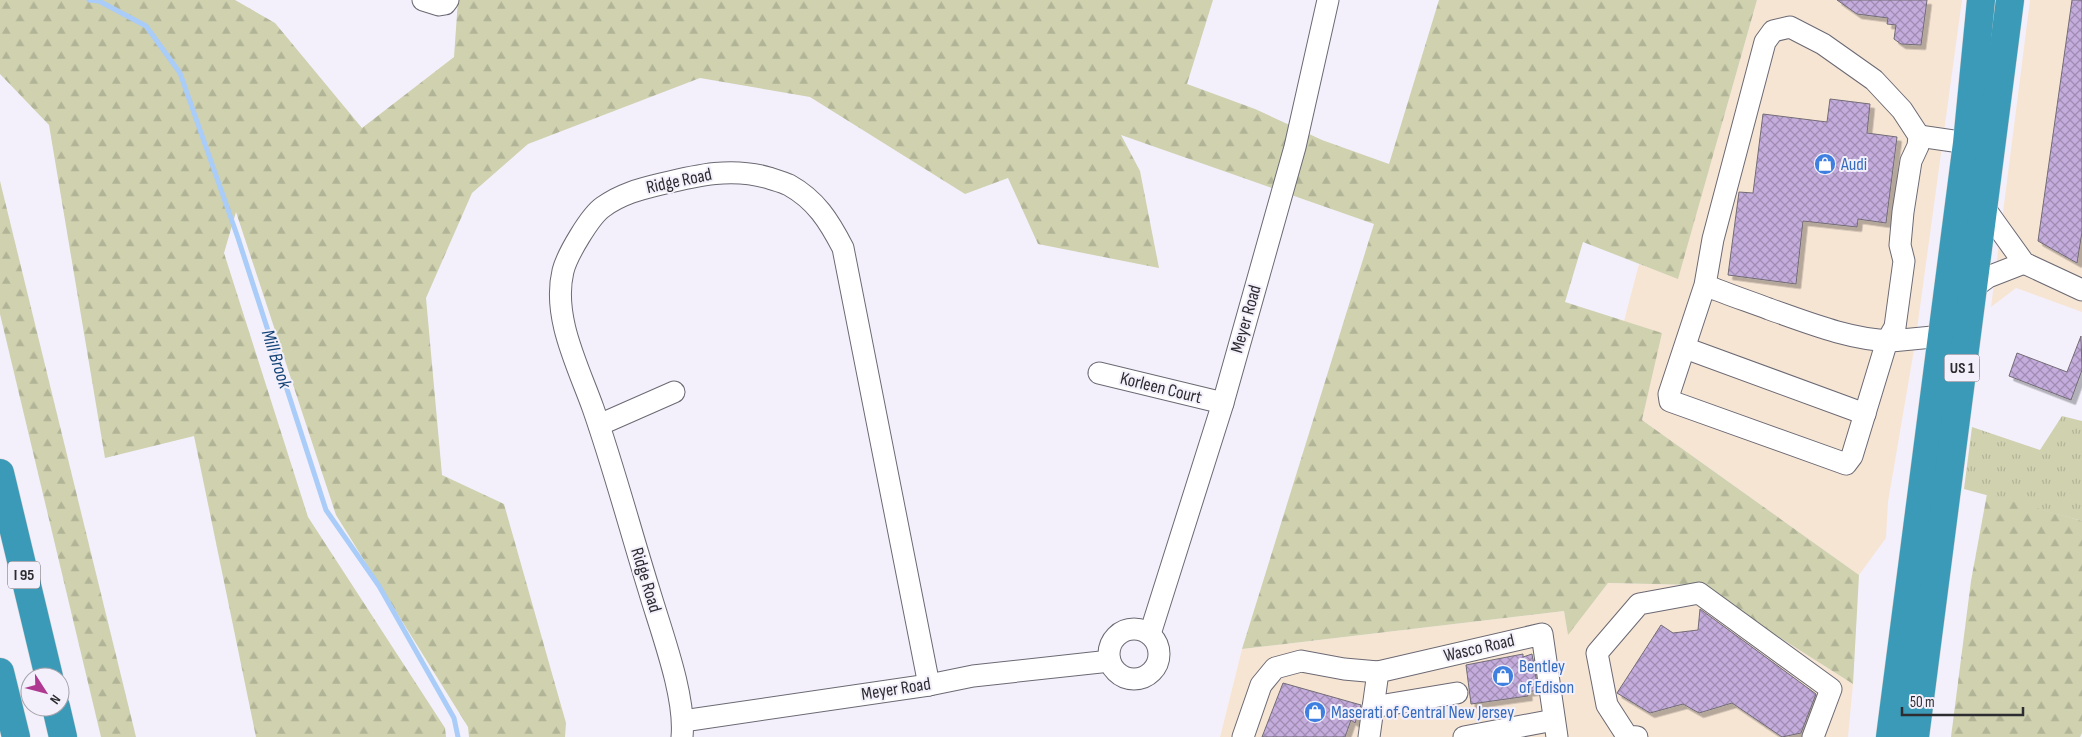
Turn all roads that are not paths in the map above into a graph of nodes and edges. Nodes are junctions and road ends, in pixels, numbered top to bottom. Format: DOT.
graph roads {
  1 [pos="423,0"];
  2 [pos="1328,0"];
  3 [pos="1981,0"];
  4 [pos="2010,0"];
  5 [pos="446,2"];
  6 [pos="1919,136"];
  7 [pos="1968,143"];
  8 [pos="1983,206"];
  9 [pos="2024,264"];
  10 [pos="1705,285"];
  11 [pos="1973,288"];
  12 [pos="2082,290"];
  13 [pos="1943,336"];
  14 [pos="1887,341"];
  15 [pos="1685,348"];
  16 [pos="1099,374"];
  17 [pos="674,392"];
  18 [pos="1223,403"];
  19 [pos="1865,414"];
  20 [pos="599,425"];
  21 [pos="0,473"];
  22 [pos="1150,634"];
  23 [pos="1110,661"];
  24 [pos="47,667"];
  25 [pos="0,672"];
  26 [pos="1378,672"];
  27 [pos="929,685"];
  28 [pos="1457,693"];
  29 [pos="1373,707"];
  30 [pos="58,717"];
  31 [pos="1613,727"];
  32 [pos="682,729"];
  33 [pos="1555,729"];
  34 [pos="16,737"];
  35 [pos="63,737"];
  36 [pos="1243,737"];
  37 [pos="1369,737"];
  38 [pos="1464,737"];
  39 [pos="1637,737"];
  40 [pos="1813,737"];
  41 [pos="1890,737"];
  42 [pos="1915,737"];
  1 -- 5 [label="street"];
  2 -- 18 [label="street, Meyer Road"];
  3 -- 7 [label="highway, US 1"];
  4 -- 8 [label="highway, US 1"];
  6 -- 7 [label="street"];
  6 -- 10 [label="street"];
  6 -- 14 [label="street"];
  7 -- 13 [label="highway, US 1"];
  8 -- 9 [label="street"];
  8 -- 11 [label="highway, US 1"];
  9 -- 11 [label="street"];
  9 -- 12 [label="street"];
  10 -- 14 [label="street"];
  10 -- 15 [label="street"];
  11 -- 42 [label="highway, US 1"];
  13 -- 14 [label="street"];
  13 -- 41 [label="highway, US 1"];
  14 -- 19 [label="street"];
  15 -- 19 [label="street"];
  15 -- 19 [label="street"];
  16 -- 18 [label="street, Korleen Court"];
  17 -- 20 [label="street"];
  18 -- 22 [label="street, Meyer Road"];
  20 -- 27 [label="street, Ridge Road"];
  20 -- 32 [label="street, Ridge Road"];
  21 -- 24 [label="highway, I 95"];
  22 -- 23 [label="street"];
  22 -- 23 [label="street"];
  23 -- 27 [label="street, Meyer Road"];
  25 -- 34 [label="highway"];
  26 -- 29 [label="street"];
  26 -- 33 [label="street, Wasco Road"];
  26 -- 36 [label="street"];
  27 -- 32 [label="street, Meyer Road"];
  28 -- 29 [label="street"];
  29 -- 37 [label="street"];
  30 -- 35 [label="highway"];
  31 -- 39 [label="street"];
  31 -- 40 [label="street"];
  33 -- 38 [label="street"];
}
